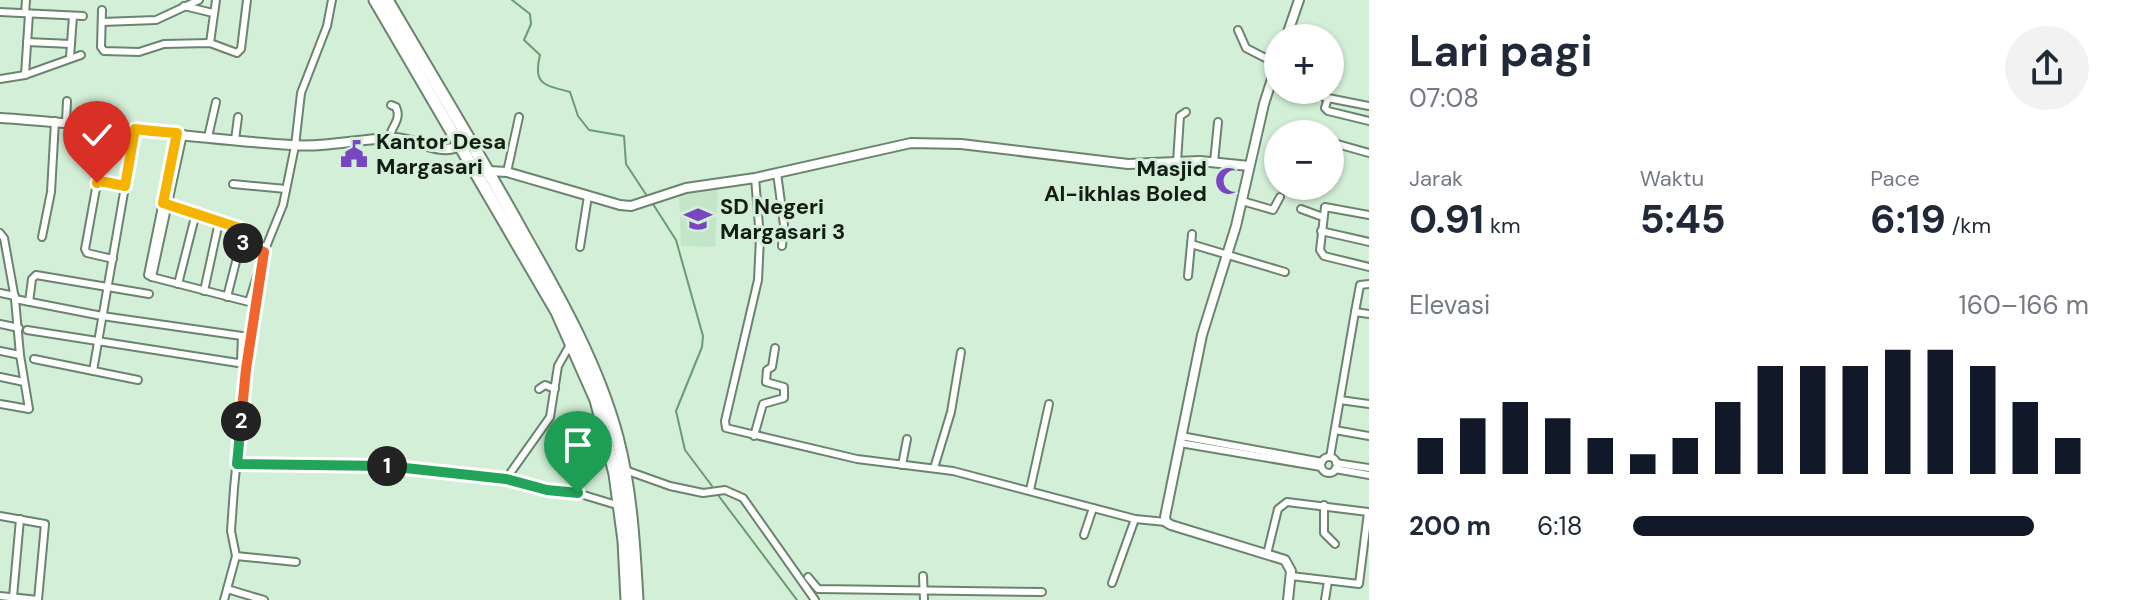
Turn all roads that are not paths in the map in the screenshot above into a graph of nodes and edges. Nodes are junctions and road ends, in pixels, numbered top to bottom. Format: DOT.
graph roads {
  1 [pos="26,0"];
  2 [pos="177,0"];
  3 [pos="199,0"];
  4 [pos="216,0"];
  5 [pos="247,0"];
  6 [pos="332,0"];
  7 [pos="375,0"];
  8 [pos="387,0"];
  9 [pos="1299,0"];
  10 [pos="182,8"];
  11 [pos="102,10"];
  12 [pos="0,12"];
  13 [pos="213,13"];
  14 [pos="27,14"];
  15 [pos="73,16"];
  16 [pos="83,16"];
  17 [pos="102,22"];
  18 [pos="1291,24"];
  19 [pos="1238,30"];
  20 [pos="27,42"];
  21 [pos="61,43"];
  22 [pos="210,43"];
  23 [pos="71,44"];
  24 [pos="81,55"];
  25 [pos="1264,56"];
  26 [pos="70,57"];
  27 [pos="61,62"];
  28 [pos="25,75"];
  29 [pos="0,79"];
  30 [pos="67,101"];
  31 [pos="1344,101"];
  32 [pos="216,102"];
  33 [pos="1267,104"];
  34 [pos="1326,104"];
  35 [pos="391,105"];
  36 [pos="1369,106"];
  37 [pos="1186,112"];
  38 [pos="238,117"];
  39 [pos="519,117"];
  40 [pos="0,118"];
  41 [pos="55,121"];
  42 [pos="1369,121"];
  43 [pos="66,122"];
  44 [pos="1218,122"];
  45 [pos="135,129"];
  46 [pos="180,134"];
  47 [pos="208,137"];
  48 [pos="389,139"];
  49 [pos="235,140"];
  50 [pos="295,146"];
  51 [pos="460,146"];
  52 [pos="1344,146"];
  53 [pos="1369,153"];
  54 [pos="1177,162"];
  55 [pos="1214,162"];
  56 [pos="1249,166"];
  57 [pos="488,171"];
  58 [pos="507,172"];
  59 [pos="777,173"];
  60 [pos="755,178"];
  61 [pos="233,184"];
  62 [pos="125,186"];
  63 [pos="286,189"];
  64 [pos="588,196"];
  65 [pos="1278,200"];
  66 [pos="1242,201"];
  67 [pos="166,205"];
  68 [pos="1301,209"];
  69 [pos="196,213"];
  70 [pos="1369,215"];
  71 [pos="1323,217"];
  72 [pos="219,222"];
  73 [pos="1321,231"];
  74 [pos="0,233"];
  75 [pos="1192,234"];
  76 [pos="42,237"];
  77 [pos="241,242"];
  78 [pos="1369,242"];
  79 [pos="1191,244"];
  80 [pos="782,246"];
  81 [pos="580,247"];
  82 [pos="263,252"];
  83 [pos="1227,254"];
  84 [pos="113,259"];
  85 [pos="0,262"];
  86 [pos="9,264"];
  87 [pos="1369,267"];
  88 [pos="1285,272"];
  89 [pos="1188,276"];
  90 [pos="178,284"];
  91 [pos="1369,284"];
  92 [pos="107,286"];
  93 [pos="204,291"];
  94 [pos="0,293"];
  95 [pos="149,294"];
  96 [pos="227,297"];
  97 [pos="15,298"];
  98 [pos="29,302"];
  99 [pos="1355,312"];
  100 [pos="1369,314"];
  101 [pos="102,316"];
  102 [pos="0,324"];
  103 [pos="19,328"];
  104 [pos="27,330"];
  105 [pos="98,343"];
  106 [pos="571,343"];
  107 [pos="775,348"];
  108 [pos="0,351"];
  109 [pos="961,352"];
  110 [pos="20,355"];
  111 [pos="34,359"];
  112 [pos="93,371"];
  113 [pos="0,377"];
  114 [pos="138,380"];
  115 [pos="24,382"];
  116 [pos="539,389"];
  117 [pos="555,389"];
  118 [pos="1340,400"];
  119 [pos="0,404"];
  120 [pos="1049,404"];
  121 [pos="1369,404"];
  122 [pos="1335,430"];
  123 [pos="754,436"];
  124 [pos="1369,436"];
  125 [pos="907,439"];
  126 [pos="1181,439"];
  127 [pos="1334,463"];
  128 [pos="237,464"];
  129 [pos="1321,464"];
  130 [pos="902,465"];
  131 [pos="934,468"];
  132 [pos="1369,468"];
  133 [pos="625,470"];
  134 [pos="1369,475"];
  135 [pos="506,479"];
  136 [pos="647,479"];
  137 [pos="626,485"];
  138 [pos="1030,490"];
  139 [pos="1324,505"];
  140 [pos="620,506"];
  141 [pos="1093,508"];
  142 [pos="1369,512"];
  143 [pos="0,516"];
  144 [pos="20,519"];
  145 [pos="1135,519"];
  146 [pos="1166,522"];
  147 [pos="1368,526"];
  148 [pos="1084,535"];
  149 [pos="1335,544"];
  150 [pos="1267,554"];
  151 [pos="236,556"];
  152 [pos="1366,558"];
  153 [pos="296,562"];
  154 [pos="923,576"];
  155 [pos="1291,576"];
  156 [pos="808,577"];
  157 [pos="1328,581"];
  158 [pos="1112,583"];
  159 [pos="1359,584"];
  160 [pos="1369,584"];
  161 [pos="227,589"];
  162 [pos="1042,592"];
  163 [pos="0,596"];
  164 [pos="924,596"];
  165 [pos="13,597"];
  166 [pos="38,600"];
  167 [pos="224,600"];
  168 [pos="264,600"];
  169 [pos="627,600"];
  170 [pos="637,600"];
  171 [pos="815,600"];
  172 [pos="1288,600"];
  173 [pos="1325,600"];
  1 -- 14 [label="street"];
  2 -- 10 [label="street"];
  3 -- 10 [label="street"];
  4 -- 13 [label="street"];
  5 -- 22 [label="street"];
  6 -- 50 [label="street"];
  7 -- 51 [label="highway"];
  8 -- 57 [label="highway"];
  9 -- 18 [label="street"];
  10 -- 13 [label="street"];
  10 -- 17 [label="street"];
  11 -- 17 [label="street"];
  12 -- 14 [label="street"];
  13 -- 22 [label="street"];
  14 -- 15 [label="street"];
  14 -- 20 [label="street"];
  15 -- 16 [label="street"];
  15 -- 23 [label="street"];
  17 -- 22 [label="street"];
  19 -- 25 [label="street"];
  20 -- 21 [label="street"];
  20 -- 28 [label="street"];
  21 -- 23 [label="street"];
  21 -- 27 [label="street"];
  23 -- 26 [label="street"];
  24 -- 26 [label="street"];
  26 -- 27 [label="street"];
  27 -- 28 [label="street"];
  28 -- 29 [label="street"];
  30 -- 43 [label="street"];
  31 -- 36 [label="street"];
  32 -- 47 [label="street"];
  33 -- 56 [label="street"];
  34 -- 42 [label="street"];
  35 -- 48 [label="street"];
  37 -- 54 [label="street"];
  38 -- 49 [label="street"];
  39 -- 58 [label="street"];
  40 -- 41 [label="street"];
  41 -- 43 [label="street"];
  41 -- 76 [label="street"];
  43 -- 45 [label="street"];
  44 -- 55 [label="street"];
  45 -- 46 [label="street"];
  45 -- 62 [label="street"];
  46 -- 47 [label="street"];
  46 -- 67 [label="street"];
  47 -- 49 [label="street"];
  48 -- 50 [label="street"];
  48 -- 51 [label="street"];
  49 -- 50 [label="street"];
  50 -- 63 [label="street"];
  51 -- 106 [label="highway"];
  52 -- 53 [label="street"];
  54 -- 55 [label="street"];
  54 -- 59 [label="street"];
  55 -- 56 [label="street"];
  56 -- 66 [label="street"];
  57 -- 58 [label="street"];
  57 -- 133 [label="highway"];
  58 -- 64 [label="street"];
  59 -- 60 [label="street"];
  59 -- 80 [label="street"];
  60 -- 64 [label="street"];
  60 -- 123 [label="street"];
  61 -- 63 [label="street"];
  62 -- 84 [label="street"];
  62 -- 84 [label="street"];
  63 -- 82 [label="street"];
  64 -- 81 [label="street"];
  65 -- 66 [label="street"];
  66 -- 83 [label="street"];
  67 -- 69 [label="street"];
  67 -- 90 [label="street"];
  68 -- 71 [label="street"];
  69 -- 72 [label="street"];
  69 -- 90 [label="street"];
  70 -- 71 [label="street"];
  71 -- 73 [label="street"];
  72 -- 77 [label="street"];
  72 -- 93 [label="street"];
  73 -- 78 [label="street"];
  73 -- 87 [label="street"];
  74 -- 86 [label="street"];
  75 -- 79 [label="street"];
  77 -- 82 [label="street"];
  77 -- 96 [label="street"];
  79 -- 83 [label="street"];
  79 -- 89 [label="street"];
  82 -- 96 [label="street"];
  82 -- 128 [label="street"];
  83 -- 88 [label="street"];
  83 -- 126 [label="street"];
  84 -- 92 [label="street"];
  85 -- 86 [label="street"];
  86 -- 97 [label="street"];
  90 -- 93 [label="street"];
  91 -- 99 [label="street"];
  92 -- 95 [label="street"];
  92 -- 98 [label="street"];
  92 -- 101 [label="street"];
  93 -- 96 [label="street"];
  94 -- 97 [label="street"];
  97 -- 98 [label="street"];
  97 -- 103 [label="street"];
  98 -- 101 [label="street"];
  99 -- 100 [label="street"];
  99 -- 118 [label="street"];
  101 -- 105 [label="street"];
  101 -- 105 [label="street"];
  102 -- 103 [label="street"];
  103 -- 110 [label="street"];
  104 -- 105 [label="street"];
  105 -- 112 [label="street"];
  106 -- 117 [label="street"];
  106 -- 140 [label="highway"];
  107 -- 123 [label="street"];
  108 -- 110 [label="street"];
  109 -- 131 [label="street"];
  110 -- 115 [label="street"];
  111 -- 112 [label="street"];
  112 -- 114 [label="street"];
  113 -- 115 [label="street"];
  115 -- 119 [label="street"];
  116 -- 117 [label="street"];
  117 -- 135 [label="street"];
  118 -- 121 [label="street"];
  118 -- 122 [label="street"];
  120 -- 138 [label="street"];
  122 -- 124 [label="street"];
  122 -- 127 [label="street"];
  123 -- 130 [label="street"];
  125 -- 130 [label="street"];
  126 -- 129 [label="street"];
  126 -- 146 [label="street"];
  127 -- 129 [label="street"];
  127 -- 129 [label="street"];
  127 -- 132 [label="street"];
  127 -- 134 [label="street"];
  128 -- 135 [label="street"];
  128 -- 151 [label="street"];
  130 -- 131 [label="street"];
  131 -- 138 [label="street"];
  133 -- 136 [label="street"];
  133 -- 137 [label="highway"];
  135 -- 140 [label="street"];
  136 -- 137 [label="street"];
  136 -- 171 [label="street"];
  137 -- 170 [label="highway"];
  138 -- 141 [label="street"];
  139 -- 142 [label="street"];
  139 -- 149 [label="street"];
  139 -- 150 [label="street"];
  140 -- 169 [label="highway"];
  141 -- 145 [label="street"];
  141 -- 148 [label="street"];
  142 -- 147 [label="street"];
  143 -- 144 [label="street"];
  144 -- 165 [label="street"];
  144 -- 166 [label="street"];
  145 -- 146 [label="street"];
  145 -- 158 [label="street"];
  146 -- 150 [label="street"];
  147 -- 152 [label="street"];
  150 -- 155 [label="street"];
  151 -- 153 [label="street"];
  151 -- 161 [label="street"];
  152 -- 159 [label="street"];
  154 -- 164 [label="street"];
  155 -- 157 [label="street"];
  155 -- 172 [label="street"];
  156 -- 164 [label="street"];
  157 -- 159 [label="street"];
  157 -- 173 [label="street"];
  159 -- 160 [label="street"];
  161 -- 167 [label="street"];
  161 -- 168 [label="street"];
  162 -- 164 [label="street"];
  163 -- 165 [label="street"];
  165 -- 166 [label="street"];
}
